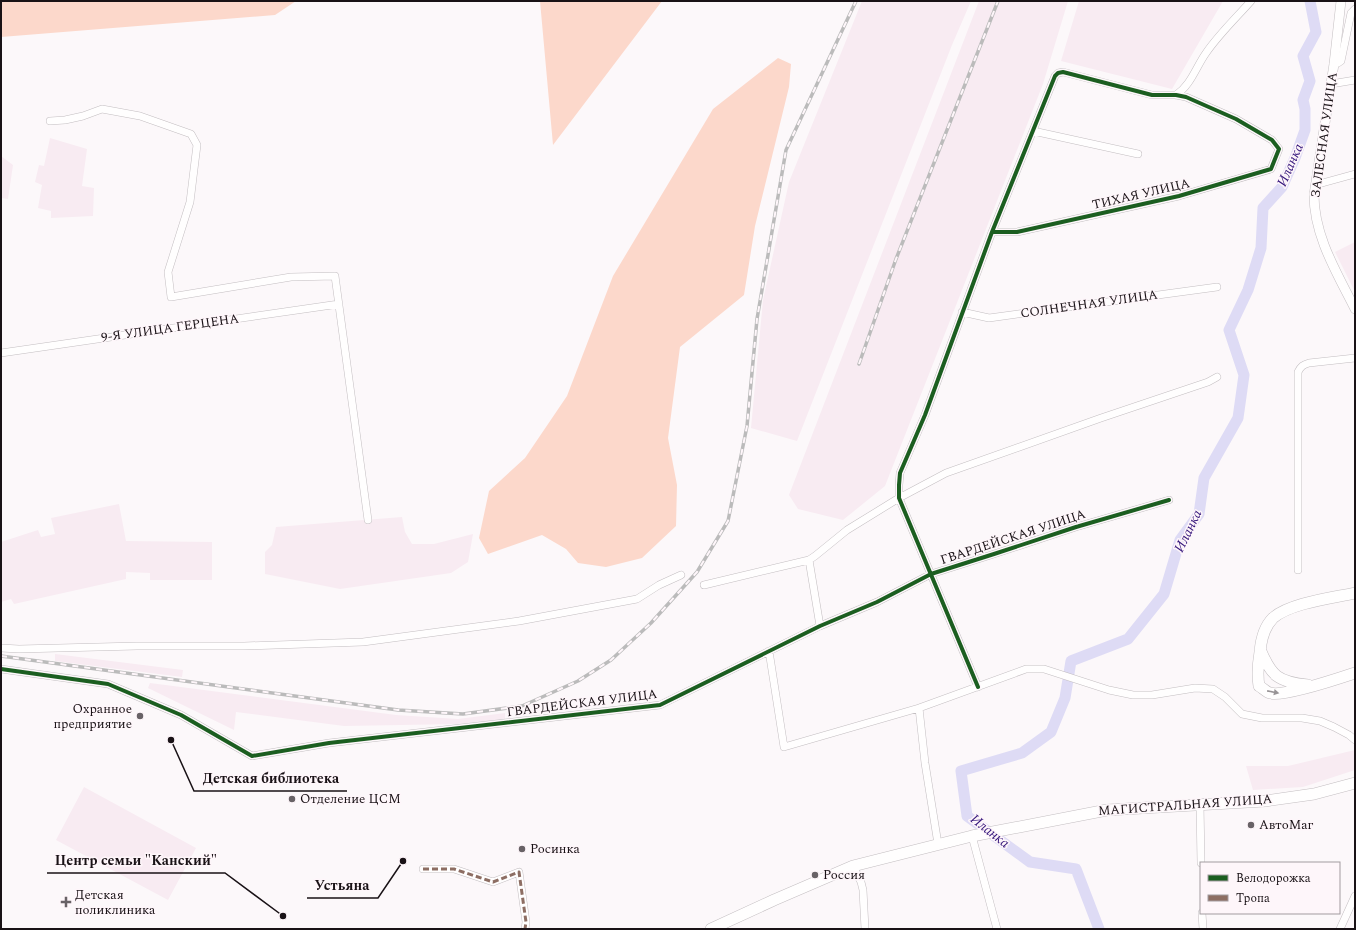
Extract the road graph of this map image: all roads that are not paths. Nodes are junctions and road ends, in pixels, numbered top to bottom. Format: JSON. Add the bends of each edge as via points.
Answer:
{"nodes":[{"id":1,"x":1251,"y":1,"type":"edge"},
{"id":2,"x":1341,"y":1,"type":"edge"},
{"id":3,"x":1355,"y":9,"type":"edge"},
{"id":4,"x":1334,"y":64,"type":"junction"},
{"id":5,"x":1355,"y":80,"type":"edge"},
{"id":6,"x":1331,"y":84,"type":"junction"},
{"id":7,"x":1176,"y":95,"type":"junction"},
{"id":8,"x":50,"y":121,"type":"dead end"},
{"id":9,"x":1033,"y":131,"type":"junction"},
{"id":10,"x":1138,"y":154,"type":"dead end"},
{"id":11,"x":1355,"y":174,"type":"edge"},
{"id":12,"x":1315,"y":185,"type":"junction"},
{"id":13,"x":992,"y":232,"type":"junction"},
{"id":14,"x":1217,"y":287,"type":"dead end"},
{"id":15,"x":339,"y":304,"type":"junction"},
{"id":16,"x":1355,"y":309,"type":"edge"},
{"id":17,"x":962,"y":312,"type":"junction"},
{"id":18,"x":1,"y":352,"type":"edge"},
{"id":19,"x":1355,"y":358,"type":"edge"},
{"id":20,"x":1217,"y":378,"type":"dead end"},
{"id":21,"x":899,"y":498,"type":"junction"},
{"id":22,"x":1168,"y":500,"type":"dead end"},
{"id":23,"x":368,"y":520,"type":"dead end"},
{"id":24,"x":809,"y":560,"type":"junction"},
{"id":25,"x":1298,"y":570,"type":"dead end"},
{"id":26,"x":931,"y":574,"type":"junction"},
{"id":27,"x":681,"y":575,"type":"dead end"},
{"id":28,"x":704,"y":585,"type":"dead end"},
{"id":29,"x":1355,"y":593,"type":"edge"},
{"id":30,"x":820,"y":626,"type":"junction"},
{"id":31,"x":1,"y":648,"type":"edge"},
{"id":32,"x":1260,"y":648,"type":"junction"},
{"id":33,"x":769,"y":651,"type":"junction"},
{"id":34,"x":1,"y":669,"type":"edge"},
{"id":35,"x":1355,"y":673,"type":"edge"},
{"id":36,"x":1314,"y":685,"type":"junction"},
{"id":37,"x":978,"y":687,"type":"junction"},
{"id":38,"x":919,"y":708,"type":"junction"},
{"id":39,"x":1355,"y":740,"type":"edge"},
{"id":40,"x":1355,"y":783,"type":"edge"},
{"id":41,"x":1200,"y":804,"type":"junction"},
{"id":42,"x":974,"y":835,"type":"junction"},
{"id":43,"x":938,"y":844,"type":"junction"},
{"id":44,"x":1201,"y":862,"type":"edge"},
{"id":45,"x":853,"y":866,"type":"junction"},
{"id":46,"x":423,"y":869,"type":"dead end"},
{"id":47,"x":1355,"y":896,"type":"edge"},
{"id":48,"x":1202,"y":914,"type":"edge"},
{"id":49,"x":525,"y":929,"type":"edge"},
{"id":50,"x":711,"y":929,"type":"edge"},
{"id":51,"x":865,"y":929,"type":"edge"},
{"id":52,"x":997,"y":929,"type":"edge"},
{"id":53,"x":1202,"y":929,"type":"edge"},
{"id":54,"x":1340,"y":929,"type":"edge"}],
"edges":[{"from":1,"to":7,"type":"street","via":[[1206,53],[1188,84]]},
{"from":2,"to":4,"type":"street","name":"ЗАЛЕСНАЯ УЛИЦА"},
{"from":3,"to":4,"type":"street","via":[[1351,13],[1341,61]]},
{"from":4,"to":6,"type":"street","name":"ЗАЛЕСНАЯ УЛИЦА"},
{"from":5,"to":6,"type":"street"},
{"from":6,"to":12,"type":"street","name":"ЗАЛЕСНАЯ УЛИЦА"},
{"from":7,"to":9,"type":"street","via":[[1152,94],[1063,72],[1058,73]]},
{"from":7,"to":13,"type":"street","name":"ТИХАЯ УЛИЦА","via":[[1236,119],[1272,140],[1279,149],[1271,169],[1179,196],[1017,232]]},
{"from":8,"to":15,"type":"street","via":[[83,116],[102,109],[140,116],[191,134],[197,144],[195,167],[190,202],[168,272],[171,297],[291,277],[335,276]]},
{"from":9,"to":10,"type":"street"},
{"from":9,"to":13,"type":"street"},
{"from":11,"to":12,"type":"street"},
{"from":12,"to":16,"type":"street","name":"ЗАЛЕСНАЯ УЛИЦА","via":[[1314,207],[1318,228]]},
{"from":13,"to":17,"type":"street"},
{"from":14,"to":17,"type":"street","name":"СОЛНЕЧНАЯ УЛИЦА","via":[[989,318]]},
{"from":15,"to":18,"type":"street","name":"9-Я УЛИЦА ГЕРЦЕНА"},
{"from":15,"to":23,"type":"street"},
{"from":17,"to":21,"type":"street","via":[[925,415],[900,473]]},
{"from":19,"to":25,"type":"street","via":[[1308,363],[1298,372]]},
{"from":20,"to":21,"type":"street","via":[[946,473]]},
{"from":21,"to":24,"type":"street","via":[[847,530]]},
{"from":21,"to":26,"type":"street"},
{"from":22,"to":26,"type":"street","name":"ГВАРДЕЙСКАЯ УЛИЦА"},
{"from":24,"to":28,"type":"street"},
{"from":24,"to":30,"type":"street"},
{"from":26,"to":30,"type":"street","name":"ГВАРДЕЙСКАЯ УЛИЦА","via":[[877,602]]},
{"from":26,"to":37,"type":"street"},
{"from":27,"to":31,"type":"street","via":[[637,599],[519,622],[363,642],[19,650]]},
{"from":29,"to":32,"type":"main road","via":[[1288,609],[1273,619],[1262,638]]},
{"from":30,"to":33,"type":"street","name":"ГВАРДЕЙСКАЯ УЛИЦА"},
{"from":32,"to":36,"type":"main road","via":[[1265,662],[1281,679],[1290,683]]},
{"from":32,"to":36,"type":"main road","one_way":true,"via":[[1257,676],[1260,686],[1270,693]]},
{"from":33,"to":34,"type":"street","name":"ГВАРДЕЙСКАЯ УЛИЦА","via":[[660,705],[329,743],[252,756],[181,715],[108,684]]},
{"from":33,"to":38,"type":"street","via":[[784,747]]},
{"from":35,"to":36,"type":"main road"},
{"from":37,"to":38,"type":"street"},
{"from":37,"to":39,"type":"street","via":[[1026,669],[1044,669],[1133,695],[1152,695],[1195,688],[1213,689],[1242,714],[1262,718],[1302,718],[1320,721]]},
{"from":38,"to":43,"type":"street"},
{"from":40,"to":41,"type":"main road","name":"МАГИСТРАЛЬНАЯ УЛИЦА","via":[[1307,795],[1265,801]]},
{"from":41,"to":42,"type":"main road","name":"МАГИСТРАЛЬНАЯ УЛИЦА","via":[[1107,810]]},
{"from":41,"to":44,"type":"street"},
{"from":42,"to":43,"type":"main road"},
{"from":42,"to":52,"type":"street"},
{"from":43,"to":45,"type":"main road"},
{"from":45,"to":50,"type":"main road"},
{"from":45,"to":51,"type":"street","via":[[863,890]]},
{"from":46,"to":49,"type":"street","via":[[454,869],[493,882],[519,872]]},
{"from":47,"to":54,"type":"street"},
{"from":48,"to":53,"type":"street"}]}
